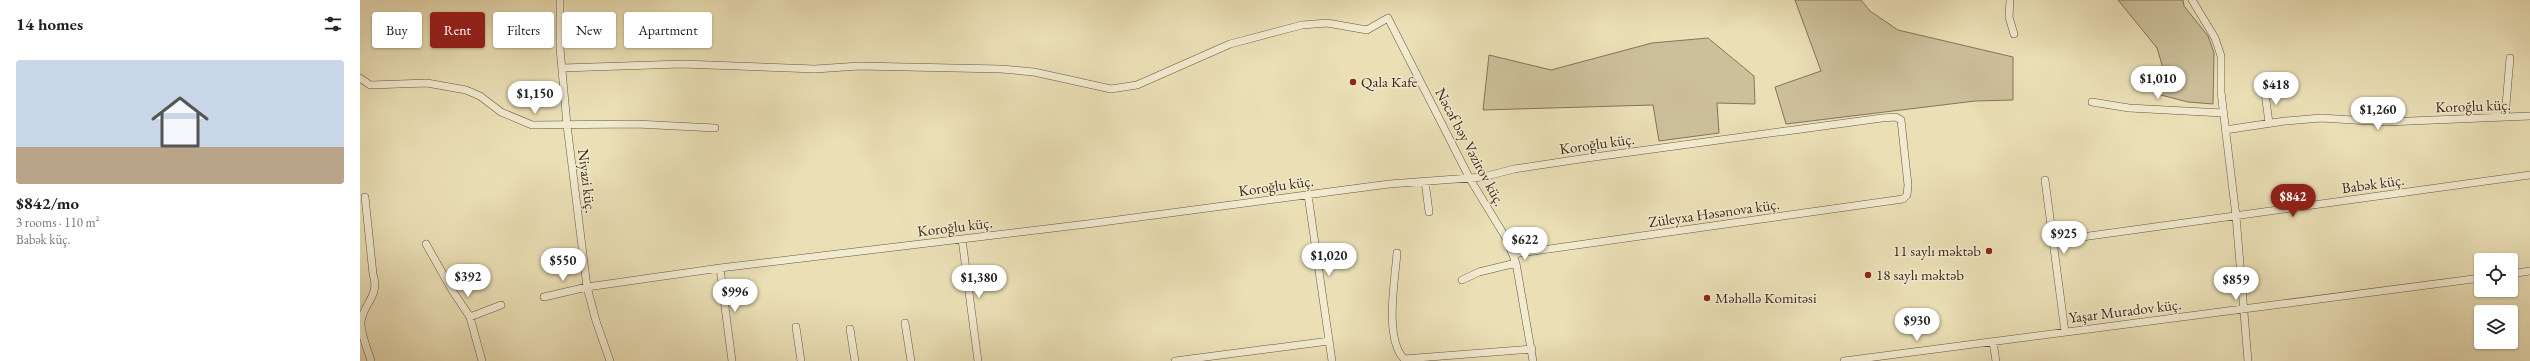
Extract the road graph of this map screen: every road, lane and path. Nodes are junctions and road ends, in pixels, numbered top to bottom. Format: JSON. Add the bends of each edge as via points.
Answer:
{"nodes":[{"id":1,"x":560,"y":0,"type":"edge"},
{"id":2,"x":2010,"y":0,"type":"edge"},
{"id":3,"x":2192,"y":0,"type":"edge"},
{"id":4,"x":2014,"y":34,"type":"dead end"},
{"id":5,"x":2510,"y":58,"type":"dead end"},
{"id":6,"x":562,"y":68,"type":"junction"},
{"id":7,"x":360,"y":78,"type":"edge"},
{"id":8,"x":2264,"y":93,"type":"dead end"},
{"id":9,"x":2092,"y":102,"type":"dead end"},
{"id":10,"x":2223,"y":113,"type":"junction"},
{"id":11,"x":2530,"y":116,"type":"edge"},
{"id":12,"x":2505,"y":117,"type":"junction"},
{"id":13,"x":2269,"y":123,"type":"junction"},
{"id":14,"x":567,"y":126,"type":"junction"},
{"id":15,"x":715,"y":128,"type":"dead end"},
{"id":16,"x":2226,"y":130,"type":"junction"},
{"id":17,"x":2530,"y":175,"type":"edge"},
{"id":18,"x":1470,"y":178,"type":"junction"},
{"id":19,"x":2045,"y":180,"type":"dead end"},
{"id":20,"x":1425,"y":181,"type":"junction"},
{"id":21,"x":1908,"y":185,"type":"joint"},
{"id":22,"x":1308,"y":195,"type":"junction"},
{"id":23,"x":365,"y":197,"type":"dead end"},
{"id":24,"x":1429,"y":212,"type":"dead end"},
{"id":25,"x":2236,"y":216,"type":"junction"},
{"id":26,"x":962,"y":239,"type":"junction"},
{"id":27,"x":2053,"y":241,"type":"junction"},
{"id":28,"x":426,"y":244,"type":"dead end"},
{"id":29,"x":1397,"y":254,"type":"dead end"},
{"id":30,"x":1513,"y":254,"type":"junction"},
{"id":31,"x":1516,"y":263,"type":"junction"},
{"id":32,"x":720,"y":268,"type":"junction"},
{"id":33,"x":2530,"y":271,"type":"edge"},
{"id":34,"x":2518,"y":273,"type":"edge"},
{"id":35,"x":2474,"y":279,"type":"edge"},
{"id":36,"x":1462,"y":280,"type":"dead end"},
{"id":37,"x":587,"y":287,"type":"junction"},
{"id":38,"x":544,"y":296,"type":"dead end"},
{"id":39,"x":502,"y":305,"type":"dead end"},
{"id":40,"x":2244,"y":309,"type":"junction"},
{"id":41,"x":470,"y":317,"type":"junction"},
{"id":42,"x":905,"y":323,"type":"dead end"},
{"id":43,"x":796,"y":327,"type":"dead end"},
{"id":44,"x":850,"y":329,"type":"dead end"},
{"id":45,"x":2065,"y":332,"type":"junction"},
{"id":46,"x":1329,"y":341,"type":"junction"},
{"id":47,"x":1993,"y":342,"type":"junction"},
{"id":48,"x":1532,"y":349,"type":"junction"},
{"id":49,"x":371,"y":361,"type":"edge"},
{"id":50,"x":482,"y":361,"type":"edge"},
{"id":51,"x":610,"y":361,"type":"edge"},
{"id":52,"x":732,"y":361,"type":"edge"},
{"id":53,"x":801,"y":361,"type":"edge"},
{"id":54,"x":855,"y":361,"type":"edge"},
{"id":55,"x":911,"y":361,"type":"edge"},
{"id":56,"x":978,"y":361,"type":"edge"},
{"id":57,"x":1175,"y":361,"type":"edge"},
{"id":58,"x":1332,"y":361,"type":"edge"},
{"id":59,"x":1533,"y":361,"type":"edge"},
{"id":60,"x":1844,"y":361,"type":"edge"},
{"id":61,"x":1996,"y":361,"type":"edge"},
{"id":62,"x":2248,"y":361,"type":"edge"}],
"edges":[{"from":1,"to":6,"type":"street","name":"Niyazi küç."},
{"from":2,"to":4,"type":"street","via":[[2009,17]]},
{"from":3,"to":10,"type":"street","via":[[2219,47]]},
{"from":5,"to":12,"type":"street"},
{"from":6,"to":14,"type":"street","name":"Niyazi küç."},
{"from":6,"to":18,"type":"street","name":"Nəcəf bəy Vəzirov küç.","via":[[682,64],[815,69],[859,66],[1001,69],[1034,72],[1095,87],[1123,89],[1230,44],[1302,25],[1327,23],[1368,30],[1388,18]]},
{"from":7,"to":14,"type":"street","via":[[370,84],[427,83],[466,90],[517,120],[532,125]]},
{"from":8,"to":13,"type":"street"},
{"from":9,"to":10,"type":"street","via":[[2129,108]]},
{"from":10,"to":16,"type":"street"},
{"from":11,"to":12,"type":"street","name":"Koroğlu küç."},
{"from":12,"to":13,"type":"street","name":"Koroğlu küç.","via":[[2386,122],[2321,118]]},
{"from":13,"to":16,"type":"street","name":"Koroğlu küç."},
{"from":14,"to":15,"type":"street","via":[[636,124]]},
{"from":14,"to":37,"type":"street","name":"Niyazi küç."},
{"from":16,"to":25,"type":"street"},
{"from":17,"to":25,"type":"street","name":"Babək küç."},
{"from":18,"to":20,"type":"street","name":"Koroğlu küç."},
{"from":18,"to":21,"type":"street","name":"Koroğlu küç.","via":[[1587,158],[1896,117],[1901,120]]},
{"from":18,"to":30,"type":"street","name":"Nəcəf bəy Vəzirov küç."},
{"from":19,"to":27,"type":"street"},
{"from":20,"to":22,"type":"street","name":"Koroğlu küç."},
{"from":20,"to":24,"type":"street"},
{"from":21,"to":30,"type":"street","name":"Züleyxa Həsənova küç.","via":[[1907,195],[1903,199]]},
{"from":22,"to":26,"type":"street","name":"Koroğlu küç."},
{"from":22,"to":46,"type":"street"},
{"from":23,"to":49,"type":"street","via":[[376,283],[374,294],[361,321]]},
{"from":25,"to":27,"type":"street","name":"Babək küç."},
{"from":25,"to":40,"type":"street"},
{"from":26,"to":32,"type":"street","name":"Koroğlu küç."},
{"from":26,"to":56,"type":"street"},
{"from":27,"to":45,"type":"street"},
{"from":28,"to":41,"type":"street"},
{"from":29,"to":48,"type":"street","via":[[1393,323],[1396,344],[1404,359]]},
{"from":30,"to":31,"type":"street","name":"Nəcəf bəy Vəzirov küç."},
{"from":31,"to":36,"type":"street","via":[[1478,272]]},
{"from":31,"to":48,"type":"street","name":"Nəcəf bəy Vəzirov küç."},
{"from":32,"to":37,"type":"street","name":"Koroğlu küç."},
{"from":32,"to":52,"type":"street"},
{"from":33,"to":34,"type":"street"},
{"from":35,"to":40,"type":"street","name":"Yaşar Muradov küç."},
{"from":37,"to":38,"type":"street","name":"Koroğlu küç."},
{"from":37,"to":51,"type":"street","name":"Niyazi küç."},
{"from":39,"to":41,"type":"street"},
{"from":40,"to":45,"type":"street","name":"Yaşar Muradov küç."},
{"from":40,"to":62,"type":"street"},
{"from":41,"to":50,"type":"street"},
{"from":42,"to":55,"type":"street"},
{"from":43,"to":53,"type":"street"},
{"from":44,"to":54,"type":"street"},
{"from":45,"to":47,"type":"street","name":"Yaşar Muradov küç."},
{"from":46,"to":57,"type":"street"},
{"from":46,"to":58,"type":"street"},
{"from":47,"to":60,"type":"street","name":"Yaşar Muradov küç."},
{"from":47,"to":61,"type":"street"},
{"from":48,"to":59,"type":"street","name":"Nəcəf bəy Vəzirov küç."}]}
